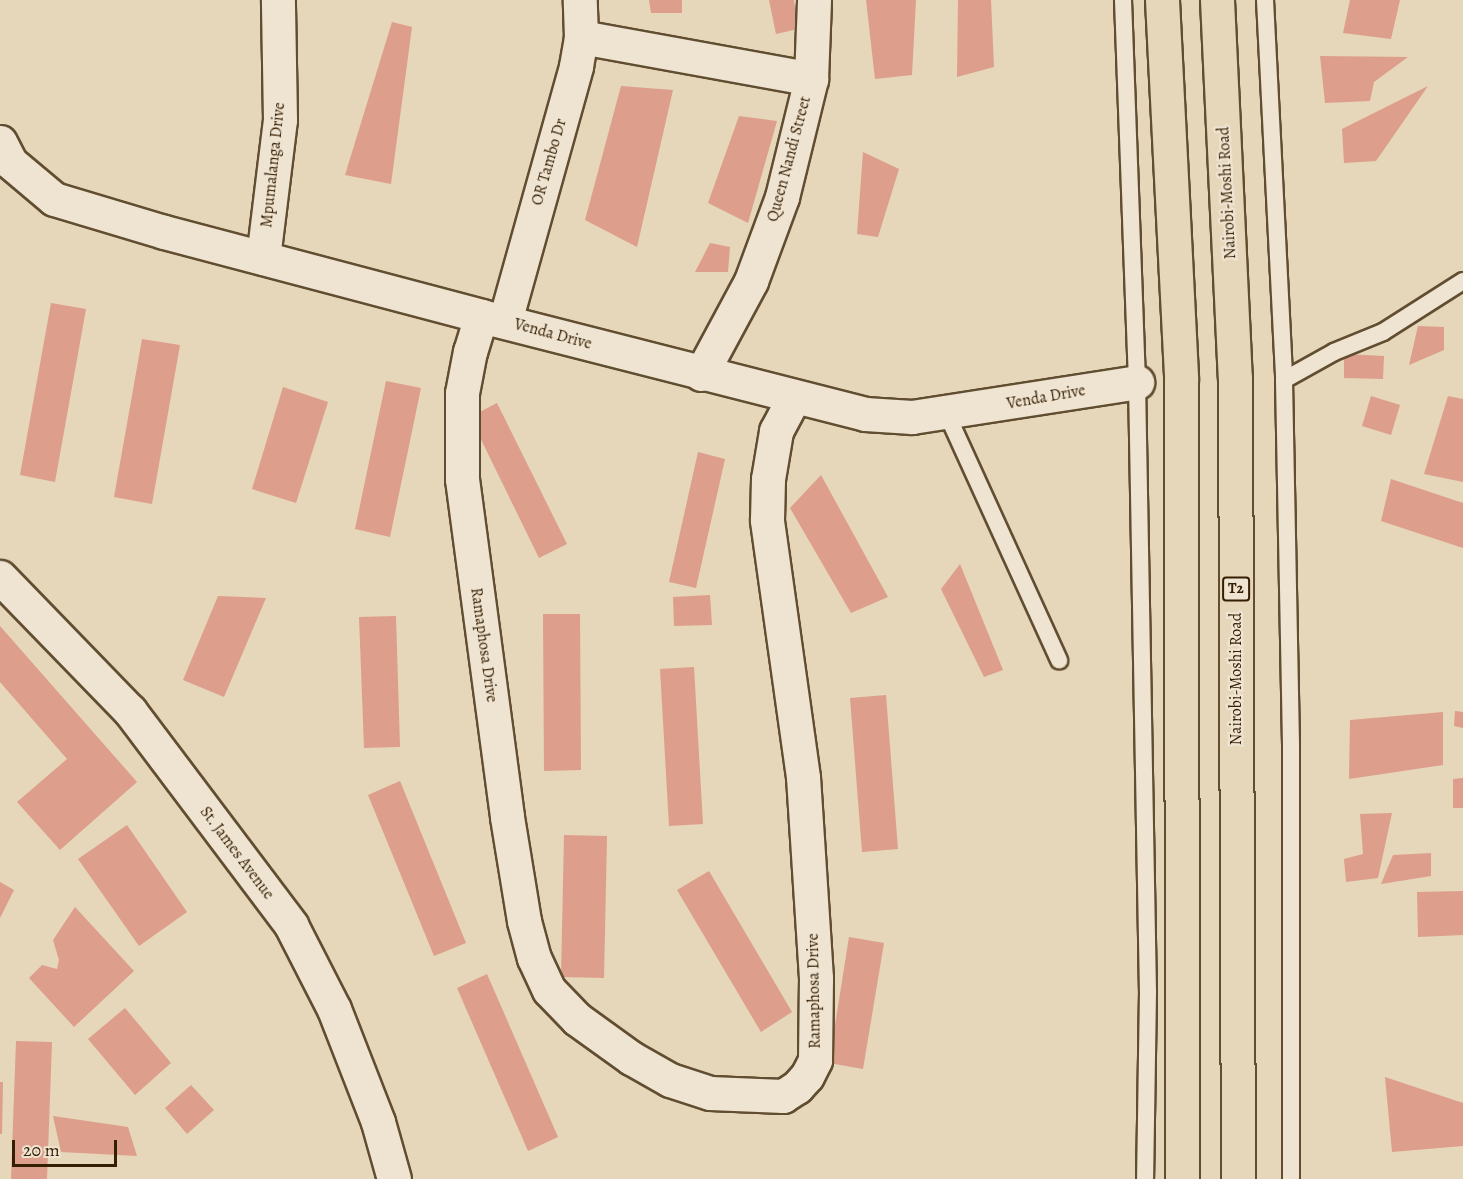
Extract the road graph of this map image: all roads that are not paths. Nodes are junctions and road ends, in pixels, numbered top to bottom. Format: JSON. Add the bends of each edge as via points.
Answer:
{"nodes":[{"id":1,"x":278,"y":0,"type":"edge"},
{"id":2,"x":580,"y":0,"type":"edge"},
{"id":3,"x":814,"y":0,"type":"edge"},
{"id":4,"x":1123,"y":0,"type":"edge"},
{"id":5,"x":1162,"y":0,"type":"edge"},
{"id":6,"x":1217,"y":0,"type":"edge"},
{"id":7,"x":1265,"y":0,"type":"edge"},
{"id":8,"x":581,"y":37,"type":"junction"},
{"id":9,"x":811,"y":79,"type":"junction"},
{"id":10,"x":0,"y":142,"type":"edge"},
{"id":11,"x":263,"y":258,"type":"junction"},
{"id":12,"x":1463,"y":281,"type":"edge"},
{"id":13,"x":493,"y":319,"type":"junction"},
{"id":14,"x":701,"y":374,"type":"junction"},
{"id":15,"x":1284,"y":381,"type":"junction"},
{"id":16,"x":1137,"y":382,"type":"junction"},
{"id":17,"x":794,"y":397,"type":"junction"},
{"id":18,"x":946,"y":412,"type":"junction"},
{"id":19,"x":0,"y":577,"type":"edge"},
{"id":20,"x":1059,"y":660,"type":"dead end"},
{"id":21,"x":394,"y":1179,"type":"edge"},
{"id":22,"x":1145,"y":1179,"type":"edge"},
{"id":23,"x":1182,"y":1179,"type":"edge"},
{"id":24,"x":1238,"y":1179,"type":"edge"},
{"id":25,"x":1291,"y":1179,"type":"edge"}],
"edges":[{"from":1,"to":11,"type":"street","name":"Mpumalanga Drive","via":[[280,120]]},
{"from":2,"to":8,"type":"street","name":"OR Tambo Dr"},
{"from":3,"to":9,"type":"street","name":"Queen Nandi Street"},
{"from":4,"to":16,"type":"lane"},
{"from":5,"to":23,"type":"highway","via":[[1180,380]]},
{"from":6,"to":24,"type":"highway","name":"Nairobi-Moshi Road","number":"T2","via":[[1236,378]]},
{"from":7,"to":15,"type":"lane"},
{"from":8,"to":9,"type":"street"},
{"from":8,"to":13,"type":"street","name":"OR Tambo Dr","via":[[564,111]]},
{"from":9,"to":14,"type":"street","name":"Queen Nandi Street","via":[[782,197],[755,270]]},
{"from":10,"to":11,"type":"street","name":"Venda Drive","via":[[10,162],[54,199]]},
{"from":11,"to":13,"type":"street","name":"Venda Drive"},
{"from":12,"to":15,"type":"lane","via":[[1383,332],[1334,352]]},
{"from":13,"to":14,"type":"street","name":"Venda Drive"},
{"from":13,"to":17,"type":"street","name":"Ramaphosa Drive","via":[[470,351],[462,393],[462,479],[507,817],[534,958],[549,990],[577,1019],[670,1080],[710,1093],[783,1096],[807,1076],[815,1060],[816,978],[803,777],[767,520],[768,479],[776,431]]},
{"from":14,"to":17,"type":"street","name":"Venda Drive"},
{"from":15,"to":25,"type":"lane","via":[[1291,747]]},
{"from":16,"to":18,"type":"street","name":"Venda Drive"},
{"from":16,"to":22,"type":"lane","via":[[1148,992]]},
{"from":17,"to":18,"type":"street","name":"Venda Drive","via":[[865,414],[912,417]]},
{"from":18,"to":20,"type":"lane"},
{"from":19,"to":21,"type":"street","name":"St. James Avenue","via":[[130,711],[291,925],[334,1009],[378,1122]]}]}
